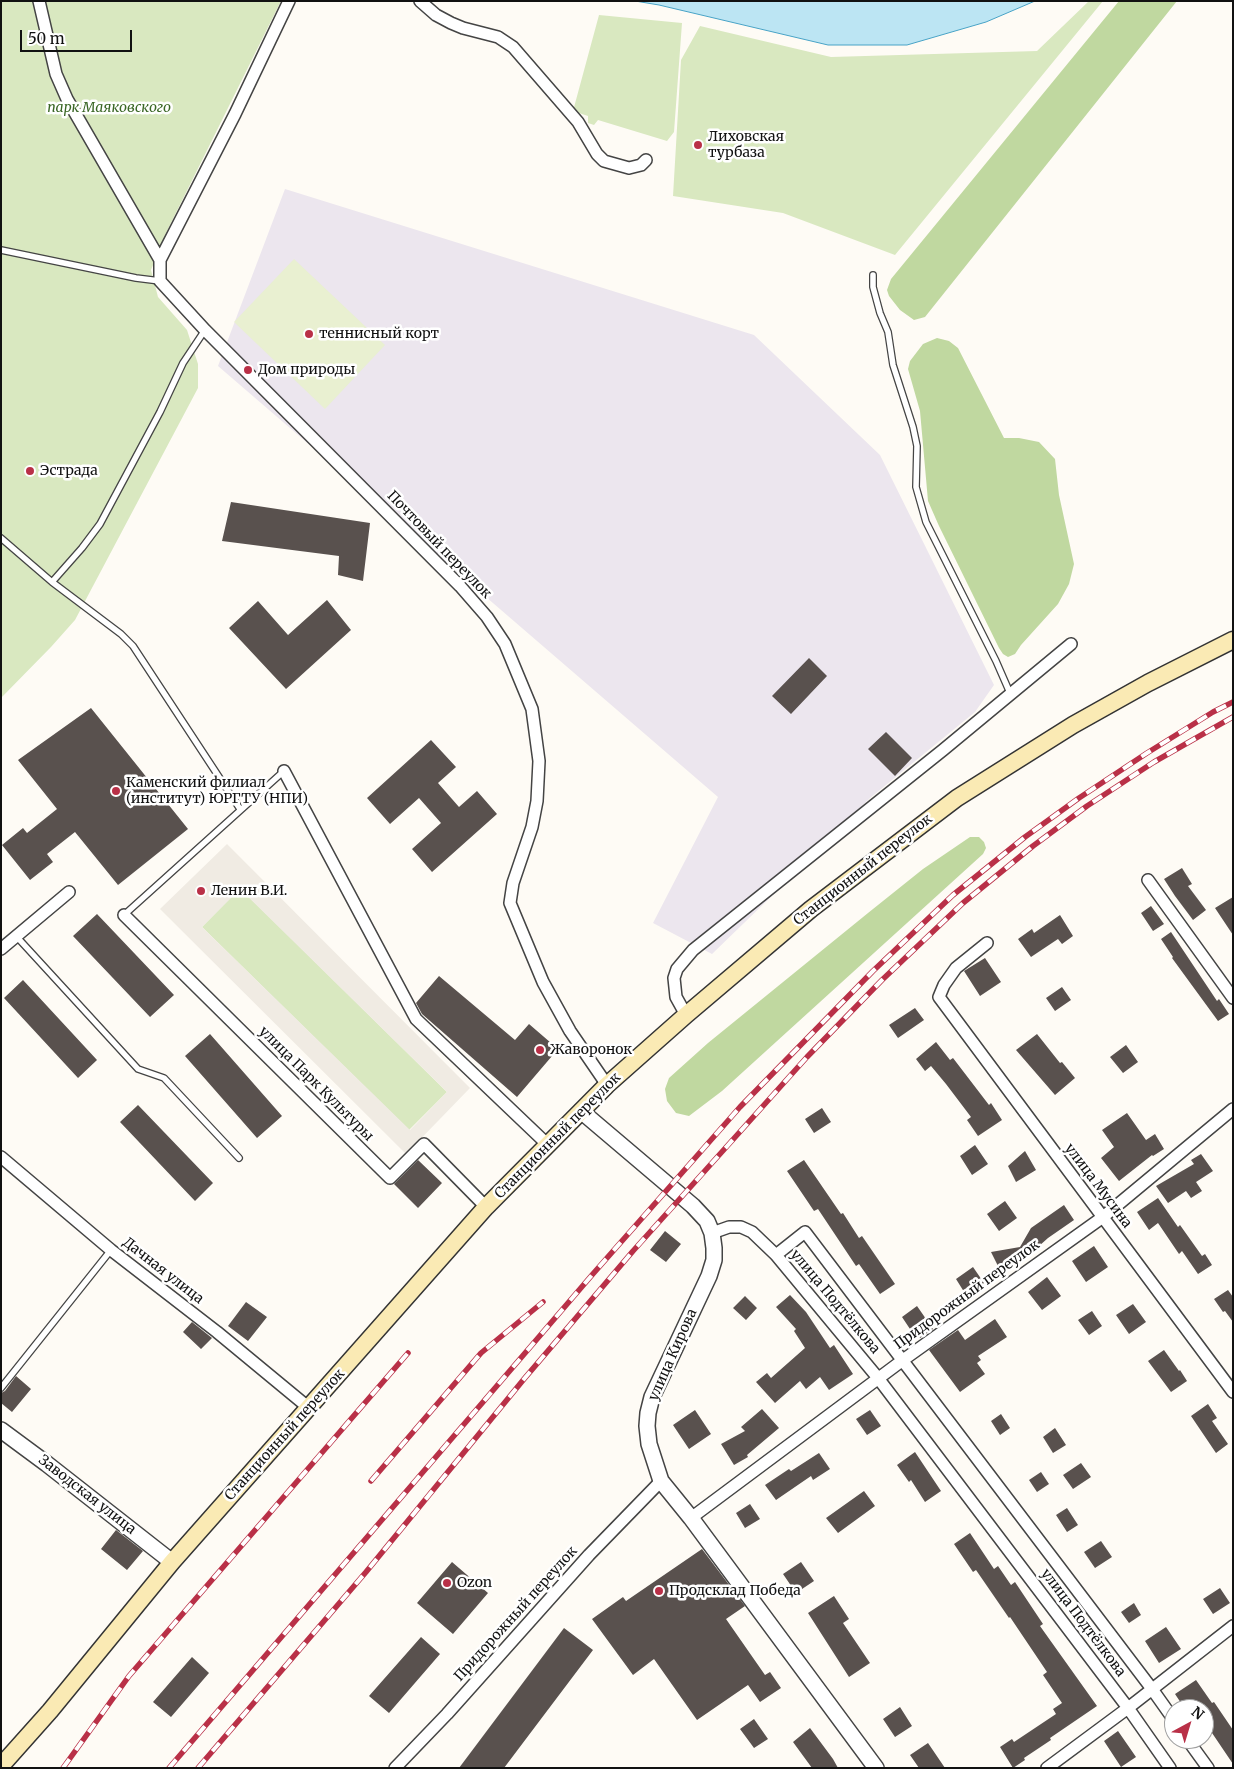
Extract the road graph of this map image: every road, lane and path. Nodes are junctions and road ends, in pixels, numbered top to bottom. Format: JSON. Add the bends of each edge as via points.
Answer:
{"nodes":[{"id":1,"x":39,"y":1,"type":"edge"},
{"id":2,"x":289,"y":1,"type":"edge"},
{"id":3,"x":420,"y":1,"type":"edge"},
{"id":4,"x":646,"y":160,"type":"dead end"},
{"id":5,"x":1,"y":250,"type":"edge"},
{"id":6,"x":160,"y":260,"type":"junction"},
{"id":7,"x":873,"y":275,"type":"dead end"},
{"id":8,"x":160,"y":281,"type":"junction"},
{"id":9,"x":204,"y":330,"type":"junction"},
{"id":10,"x":1,"y":538,"type":"edge"},
{"id":11,"x":52,"y":582,"type":"junction"},
{"id":12,"x":1233,"y":640,"type":"edge"},
{"id":13,"x":1071,"y":644,"type":"dead end"},
{"id":14,"x":1010,"y":693,"type":"junction"},
{"id":15,"x":284,"y":771,"type":"joint"},
{"id":16,"x":240,"y":810,"type":"junction"},
{"id":17,"x":1148,"y":880,"type":"dead end"},
{"id":18,"x":68,"y":892,"type":"dead end"},
{"id":19,"x":124,"y":915,"type":"joint"},
{"id":20,"x":16,"y":936,"type":"junction"},
{"id":21,"x":987,"y":943,"type":"dead end"},
{"id":22,"x":1,"y":949,"type":"edge"},
{"id":23,"x":1233,"y":998,"type":"edge"},
{"id":24,"x":686,"y":1015,"type":"junction"},
{"id":25,"x":607,"y":1085,"type":"junction"},
{"id":26,"x":1233,"y":1109,"type":"edge"},
{"id":27,"x":581,"y":1111,"type":"junction"},
{"id":28,"x":547,"y":1144,"type":"junction"},
{"id":29,"x":1,"y":1157,"type":"edge"},
{"id":30,"x":239,"y":1158,"type":"dead end"},
{"id":31,"x":486,"y":1207,"type":"junction"},
{"id":32,"x":1103,"y":1217,"type":"junction"},
{"id":33,"x":712,"y":1233,"type":"junction"},
{"id":34,"x":111,"y":1250,"type":"junction"},
{"id":35,"x":776,"y":1255,"type":"junction"},
{"id":36,"x":903,"y":1360,"type":"junction"},
{"id":37,"x":878,"y":1378,"type":"junction"},
{"id":38,"x":1,"y":1388,"type":"edge"},
{"id":39,"x":1233,"y":1392,"type":"edge"},
{"id":40,"x":309,"y":1408,"type":"junction"},
{"id":41,"x":1,"y":1430,"type":"edge"},
{"id":42,"x":661,"y":1481,"type":"junction"},
{"id":43,"x":691,"y":1518,"type":"junction"},
{"id":44,"x":172,"y":1562,"type":"junction"},
{"id":45,"x":1233,"y":1626,"type":"edge"},
{"id":46,"x":1152,"y":1689,"type":"junction"},
{"id":47,"x":1164,"y":1706,"type":"edge"},
{"id":48,"x":1128,"y":1708,"type":"junction"},
{"id":49,"x":1194,"y":1749,"type":"edge"},
{"id":50,"x":1,"y":1766,"type":"edge"},
{"id":51,"x":395,"y":1768,"type":"edge"},
{"id":52,"x":876,"y":1768,"type":"edge"},
{"id":53,"x":1047,"y":1768,"type":"edge"},
{"id":54,"x":1170,"y":1768,"type":"edge"},
{"id":55,"x":1208,"y":1768,"type":"edge"}],
"edges":[{"from":1,"to":6,"type":"street","via":[[56,74],[67,99]]},
{"from":2,"to":6,"type":"street"},
{"from":3,"to":4,"type":"street","via":[[451,23],[498,37],[513,47],[578,122],[604,161],[629,168]]},
{"from":5,"to":8,"type":"lane"},
{"from":6,"to":8,"type":"street"},
{"from":7,"to":14,"type":"lane","via":[[873,288],[888,332],[893,366],[914,427],[916,487],[926,522]]},
{"from":8,"to":9,"type":"street","name":"Почтовый переулок"},
{"from":9,"to":11,"type":"lane","via":[[183,363],[100,524]]},
{"from":9,"to":25,"type":"street","name":"Почтовый переулок","via":[[460,586],[505,644],[532,710],[539,761],[532,827],[513,883],[510,903],[543,982],[570,1031]]},
{"from":10,"to":11,"type":"lane"},
{"from":11,"to":16,"type":"lane","via":[[133,646]]},
{"from":12,"to":24,"type":"main road","name":"Станционный переулок","via":[[1148,682],[1073,725],[958,798],[811,909]]},
{"from":13,"to":14,"type":"street"},
{"from":14,"to":24,"type":"street","via":[[693,950],[677,969],[674,978],[676,997]]},
{"from":15,"to":16,"type":"lane"},
{"from":15,"to":28,"type":"street","via":[[416,1018]]},
{"from":16,"to":19,"type":"lane"},
{"from":17,"to":23,"type":"street"},
{"from":18,"to":20,"type":"street"},
{"from":19,"to":31,"type":"street","name":"улица Парк Культуры","via":[[390,1178],[424,1144]]},
{"from":20,"to":22,"type":"street"},
{"from":20,"to":30,"type":"lane","via":[[138,1069],[164,1078]]},
{"from":21,"to":32,"type":"street","name":"улица Мусина","via":[[956,968],[939,997]]},
{"from":24,"to":25,"type":"main road","name":"Станционный переулок"},
{"from":25,"to":27,"type":"main road","name":"Станционный переулок"},
{"from":26,"to":32,"type":"street","name":"Придорожный переулок"},
{"from":27,"to":28,"type":"main road","name":"Станционный переулок"},
{"from":27,"to":33,"type":"street","name":"улица Кирова","via":[[693,1206]]},
{"from":28,"to":31,"type":"main road","name":"Станционный переулок"},
{"from":29,"to":34,"type":"street","name":"Дачная улица"},
{"from":31,"to":40,"type":"main road","name":"Станционный переулок"},
{"from":32,"to":36,"type":"street","name":"Придорожный переулок"},
{"from":32,"to":39,"type":"street","name":"улица Мусина"},
{"from":33,"to":35,"type":"street","via":[[741,1227],[752,1232]]},
{"from":33,"to":42,"type":"street","name":"улица Кирова","via":[[714,1260],[709,1276],[648,1413],[649,1444]]},
{"from":34,"to":38,"type":"lane"},
{"from":34,"to":40,"type":"street","name":"Дачная улица"},
{"from":35,"to":36,"type":"street","name":"улица Подтёлкова","via":[[805,1232]]},
{"from":35,"to":37,"type":"street","name":"улица Подтёлкова"},
{"from":36,"to":37,"type":"street","name":"Придорожный переулок"},
{"from":36,"to":46,"type":"street","name":"улица Подтёлкова"},
{"from":37,"to":43,"type":"street","name":"Придорожный переулок"},
{"from":37,"to":48,"type":"street","name":"улица Подтёлкова"},
{"from":40,"to":44,"type":"main road","name":"Станционный переулок"},
{"from":41,"to":44,"type":"street","name":"Заводская улица"},
{"from":42,"to":43,"type":"street","name":"улица Кирова"},
{"from":42,"to":51,"type":"street","name":"Придорожный переулок","via":[[589,1555]]},
{"from":43,"to":52,"type":"street","name":"улица Кирова"},
{"from":44,"to":50,"type":"main road","name":"Станционный переулок"},
{"from":45,"to":46,"type":"street"},
{"from":46,"to":47,"type":"street","name":"улица Подтёлкова"},
{"from":46,"to":48,"type":"street"},
{"from":48,"to":53,"type":"street"},
{"from":48,"to":54,"type":"street","name":"улица Подтёлкова"},
{"from":49,"to":55,"type":"street"}]}
